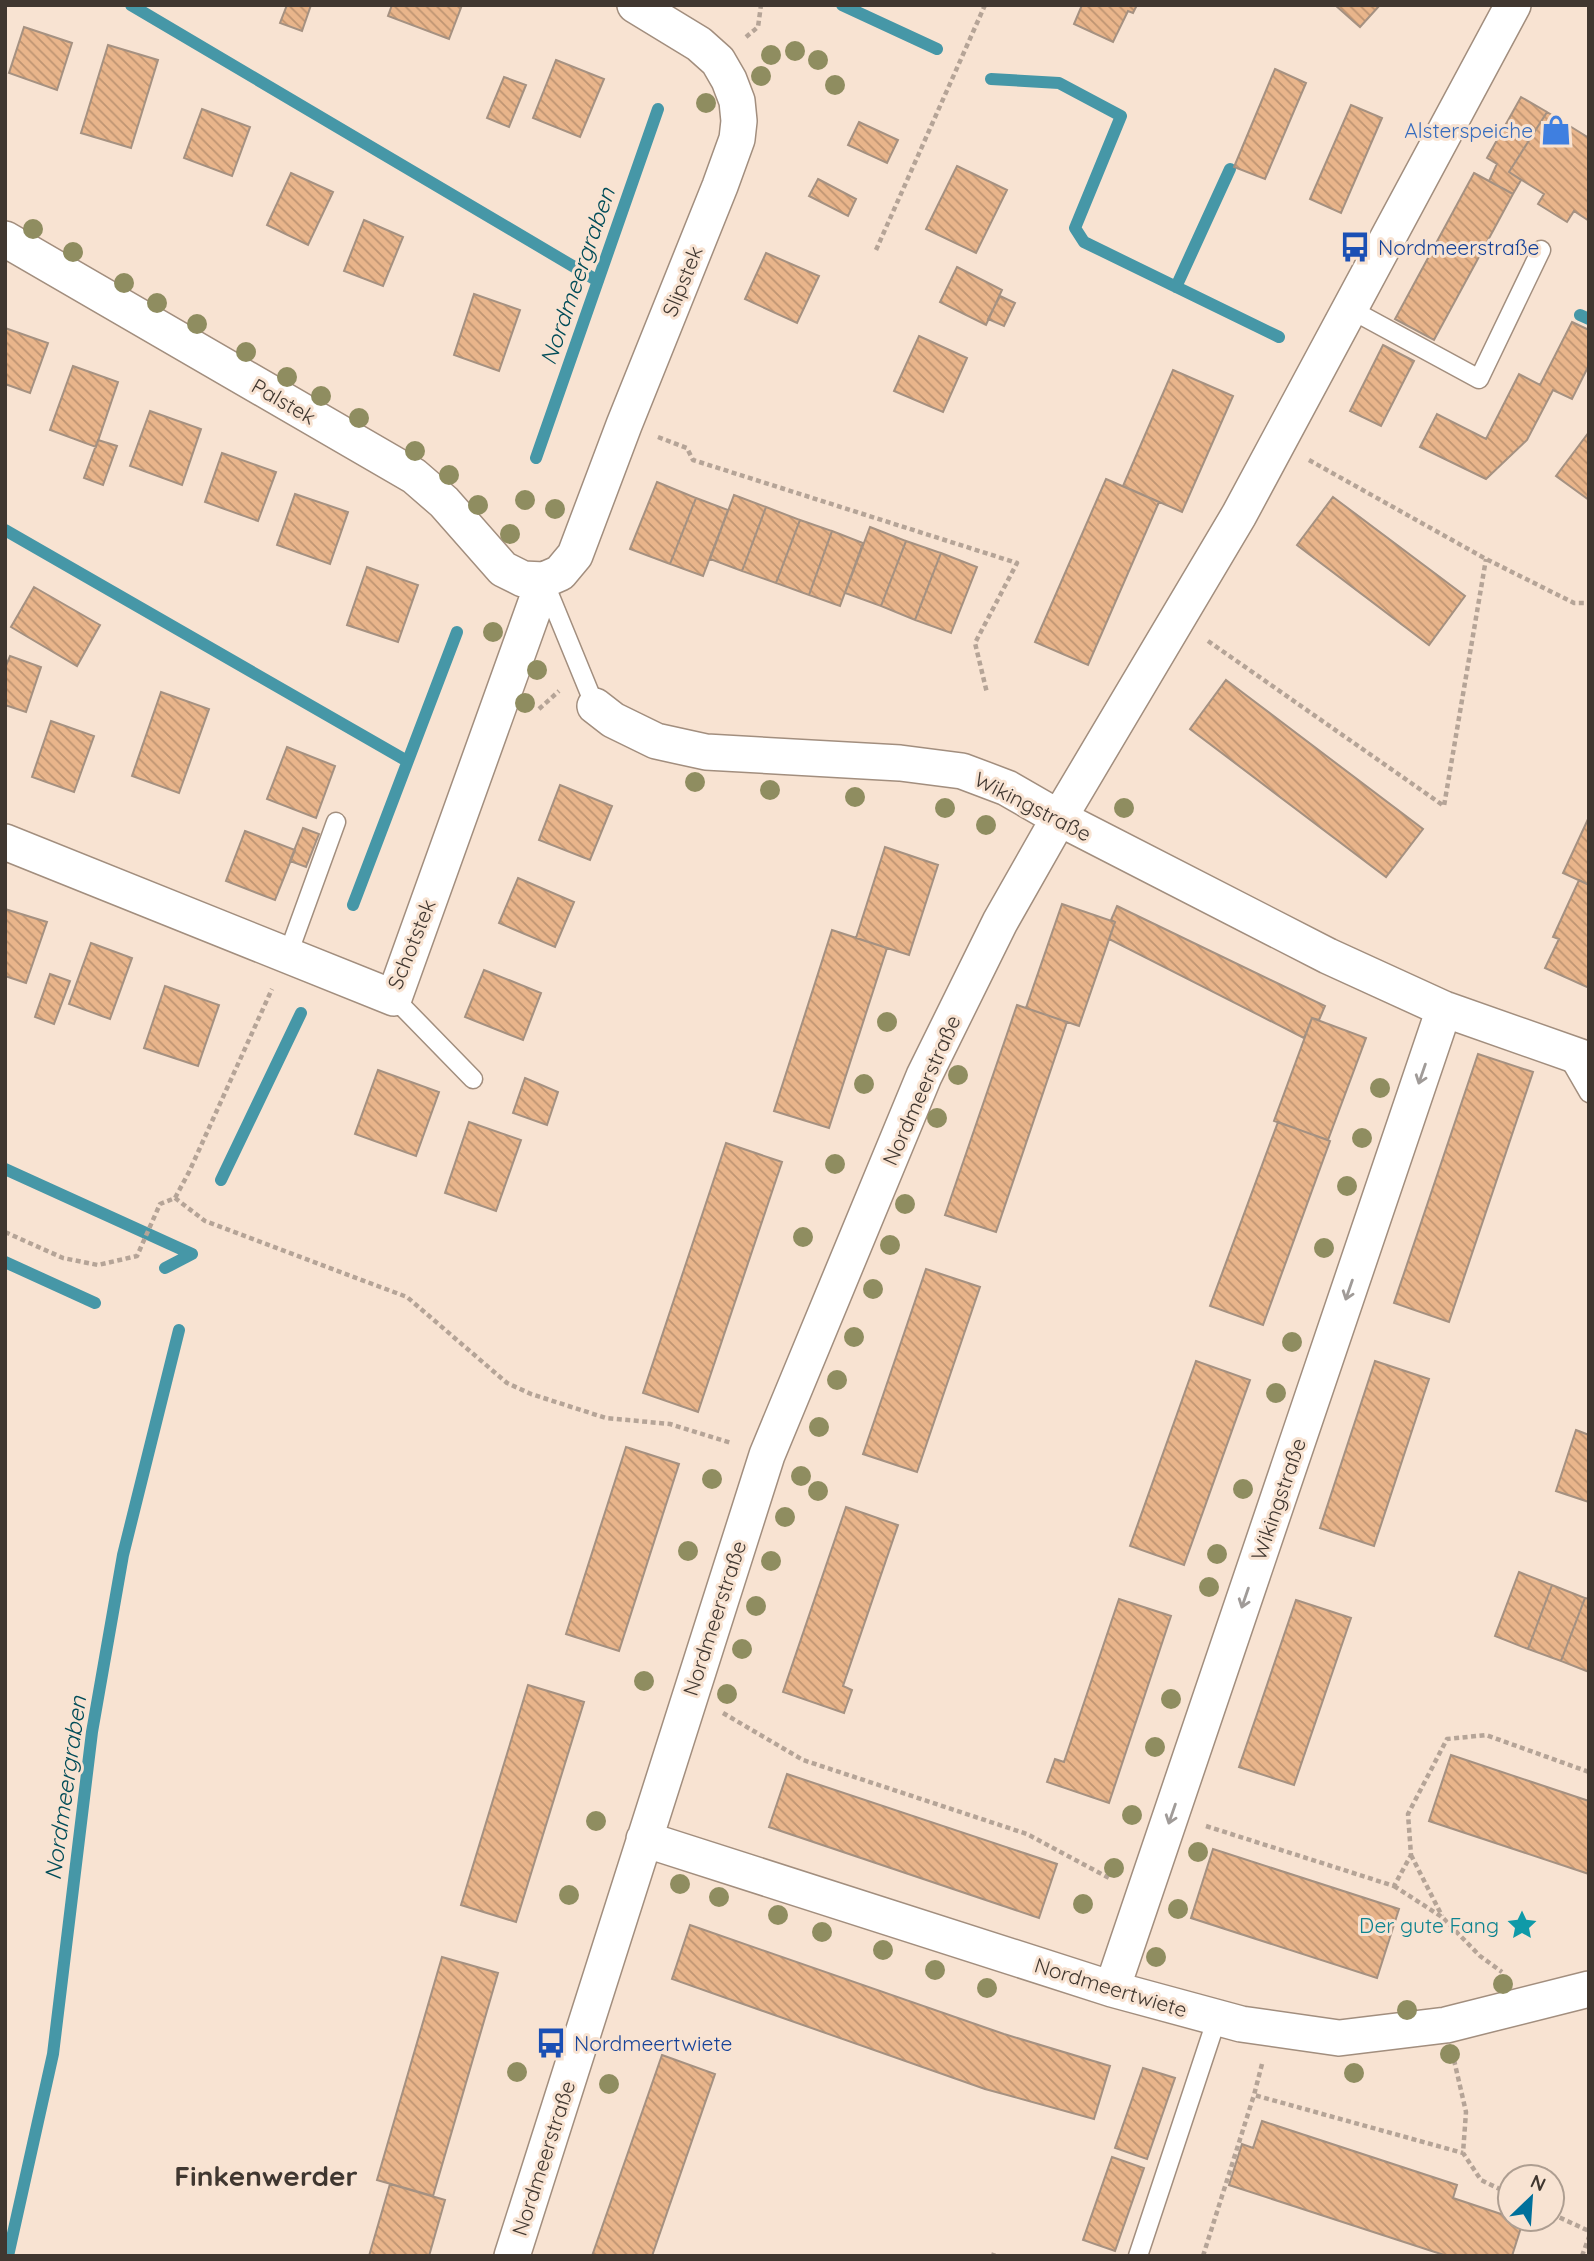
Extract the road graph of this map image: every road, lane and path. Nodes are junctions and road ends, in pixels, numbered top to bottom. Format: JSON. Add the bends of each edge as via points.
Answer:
{"nodes":[{"id":1,"x":635,"y":5,"type":"edge"},
{"id":2,"x":985,"y":5,"type":"edge"},
{"id":3,"x":1513,"y":5,"type":"edge"},
{"id":4,"x":5,"y":239,"type":"edge"},
{"id":5,"x":876,"y":250,"type":"dead end"},
{"id":6,"x":1541,"y":250,"type":"dead end"},
{"id":7,"x":1350,"y":309,"type":"junction"},
{"id":8,"x":624,"y":425,"type":"junction"},
{"id":9,"x":1278,"y":443,"type":"junction"},
{"id":10,"x":1486,"y":559,"type":"junction"},
{"id":11,"x":544,"y":580,"type":"junction"},
{"id":12,"x":1589,"y":603,"type":"edge"},
{"id":13,"x":1177,"y":619,"type":"junction"},
{"id":14,"x":987,"y":693,"type":"dead end"},
{"id":15,"x":595,"y":706,"type":"joint"},
{"id":16,"x":1059,"y":818,"type":"junction"},
{"id":17,"x":335,"y":822,"type":"dead end"},
{"id":18,"x":5,"y":842,"type":"edge"},
{"id":19,"x":287,"y":957,"type":"junction"},
{"id":20,"x":394,"y":998,"type":"junction"},
{"id":21,"x":1444,"y":1009,"type":"junction"},
{"id":22,"x":1577,"y":1056,"type":"edge"},
{"id":23,"x":473,"y":1079,"type":"dead end"},
{"id":24,"x":1589,"y":1093,"type":"edge"},
{"id":25,"x":175,"y":1198,"type":"junction"},
{"id":26,"x":5,"y":1232,"type":"edge"},
{"id":27,"x":767,"y":1455,"type":"junction"},
{"id":28,"x":688,"y":1700,"type":"junction"},
{"id":29,"x":1589,"y":1772,"type":"edge"},
{"id":30,"x":1172,"y":1815,"type":"junction"},
{"id":31,"x":644,"y":1839,"type":"junction"},
{"id":32,"x":1411,"y":1855,"type":"junction"},
{"id":33,"x":1394,"y":1886,"type":"junction"},
{"id":34,"x":1144,"y":1896,"type":"junction"},
{"id":35,"x":1442,"y":1917,"type":"junction"},
{"id":36,"x":1112,"y":1989,"type":"junction"},
{"id":37,"x":1589,"y":1989,"type":"edge"},
{"id":38,"x":1544,"y":2000,"type":"junction"},
{"id":39,"x":1217,"y":2018,"type":"junction"},
{"id":40,"x":1446,"y":2025,"type":"junction"},
{"id":41,"x":1271,"y":2029,"type":"junction"},
{"id":42,"x":1254,"y":2095,"type":"junction"},
{"id":43,"x":1462,"y":2153,"type":"junction"},
{"id":44,"x":1496,"y":2187,"type":"edge"},
{"id":45,"x":1566,"y":2220,"type":"edge"},
{"id":46,"x":1589,"y":2231,"type":"edge"},
{"id":47,"x":1589,"y":2237,"type":"edge"},
{"id":48,"x":512,"y":2256,"type":"edge"},
{"id":49,"x":1138,"y":2256,"type":"edge"},
{"id":50,"x":1203,"y":2256,"type":"edge"},
{"id":51,"x":1582,"y":2256,"type":"edge"}],
"edges":[{"from":1,"to":8,"type":"street","name":"Slipstek","via":[[718,61],[737,101],[739,121],[720,186]]},
{"from":2,"to":5,"type":"path"},
{"from":3,"to":7,"type":"street","name":"Nordmeerstraße"},
{"from":4,"to":11,"type":"street","name":"Palstek","via":[[414,476],[444,502],[503,569],[523,579]]},
{"from":6,"to":7,"type":"lane","via":[[1479,379]]},
{"from":7,"to":9,"type":"street","name":"Nordmeerstraße"},
{"from":8,"to":11,"type":"street","name":"Slipstek","via":[[575,555],[560,573]]},
{"from":8,"to":14,"type":"path","via":[[687,448],[693,460],[1017,563],[975,643]]},
{"from":9,"to":10,"type":"path"},
{"from":9,"to":13,"type":"street","name":"Nordmeerstraße"},
{"from":10,"to":12,"type":"path","via":[[1574,603]]},
{"from":10,"to":13,"type":"path","via":[[1444,806]]},
{"from":11,"to":15,"type":"lane"},
{"from":11,"to":20,"type":"street","name":"Schotstek"},
{"from":13,"to":16,"type":"street","name":"Nordmeerstraße"},
{"from":15,"to":16,"type":"street","name":"Wikingstraße","via":[[656,741],[706,752],[962,771],[1007,788]]},
{"from":16,"to":21,"type":"street","name":"Wikingstraße","via":[[1328,956]]},
{"from":16,"to":27,"type":"street","name":"Nordmeerstraße","via":[[1000,922],[924,1076]]},
{"from":17,"to":19,"type":"lane"},
{"from":18,"to":19,"type":"street","name":"Schotstek"},
{"from":19,"to":20,"type":"street","name":"Schotstek"},
{"from":19,"to":25,"type":"path"},
{"from":20,"to":23,"type":"lane"},
{"from":21,"to":22,"type":"street","name":"Wikingstraße"},
{"from":21,"to":30,"type":"street","name":"Wikingstraße","one_way":true},
{"from":22,"to":24,"type":"lane"},
{"from":25,"to":26,"type":"path","via":[[160,1205],[137,1256],[120,1262],[98,1265],[63,1258]]},
{"from":25,"to":27,"type":"path","via":[[205,1221],[407,1297],[507,1382],[531,1394],[606,1418],[670,1424]]},
{"from":27,"to":28,"type":"street","name":"Nordmeerstraße"},
{"from":28,"to":31,"type":"street","name":"Nordmeerstraße"},
{"from":28,"to":34,"type":"path","via":[[722,1712],[803,1760],[1027,1835]]},
{"from":29,"to":32,"type":"path","via":[[1486,1735],[1447,1738],[1408,1814]]},
{"from":30,"to":33,"type":"path"},
{"from":30,"to":34,"type":"street","name":"Wikingstraße"},
{"from":31,"to":36,"type":"street","name":"Nordmeertwiete"},
{"from":31,"to":48,"type":"street","name":"Nordmeerstraße"},
{"from":32,"to":33,"type":"path"},
{"from":32,"to":35,"type":"path"},
{"from":33,"to":35,"type":"path"},
{"from":34,"to":36,"type":"street","name":"Wikingstraße"},
{"from":35,"to":38,"type":"path","via":[[1480,1956]]},
{"from":36,"to":39,"type":"street","name":"Nordmeertwiete"},
{"from":37,"to":38,"type":"street","name":"Nordmeertwiete"},
{"from":38,"to":40,"type":"street","name":"Nordmeertwiete"},
{"from":39,"to":41,"type":"street","name":"Nordmeertwiete"},
{"from":39,"to":49,"type":"lane"},
{"from":40,"to":41,"type":"street","name":"Nordmeertwiete","via":[[1339,2038]]},
{"from":40,"to":43,"type":"path","via":[[1466,2112]]},
{"from":41,"to":42,"type":"path"},
{"from":42,"to":43,"type":"path"},
{"from":42,"to":50,"type":"path"},
{"from":43,"to":44,"type":"path","via":[[1481,2180]]},
{"from":45,"to":46,"type":"path"},
{"from":47,"to":51,"type":"path"}]}
